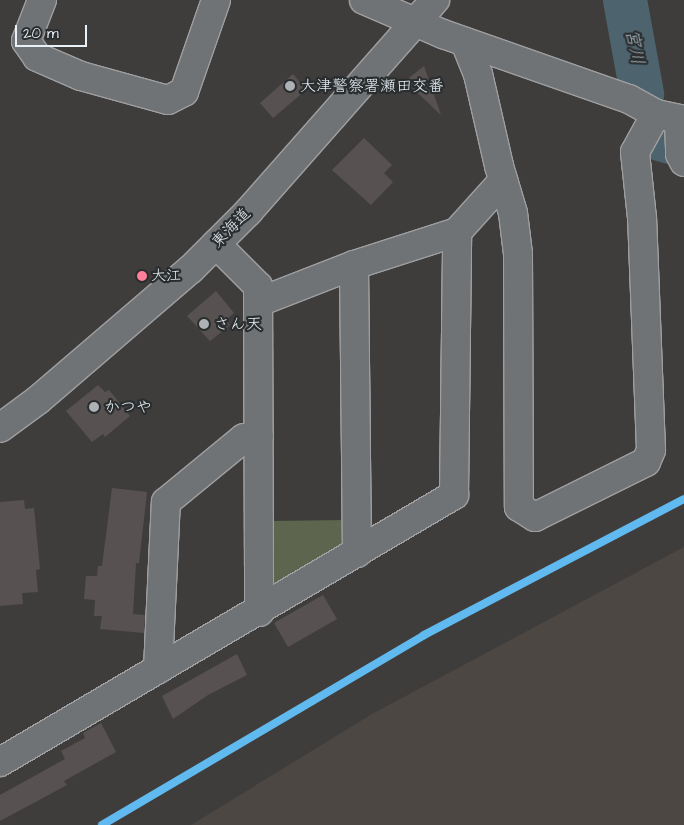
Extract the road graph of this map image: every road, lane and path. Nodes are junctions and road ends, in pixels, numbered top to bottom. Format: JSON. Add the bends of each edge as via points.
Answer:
{"nodes":[{"id":1,"x":42,"y":0,"type":"edge"},
{"id":2,"x":216,"y":0,"type":"edge"},
{"id":3,"x":364,"y":0,"type":"edge"},
{"id":4,"x":435,"y":0,"type":"edge"},
{"id":5,"x":416,"y":22,"type":"junction"},
{"id":6,"x":465,"y":42,"type":"junction"},
{"id":7,"x":677,"y":134,"type":"edge"},
{"id":8,"x":503,"y":181,"type":"junction"},
{"id":9,"x":457,"y":232,"type":"junction"},
{"id":10,"x":216,"y":244,"type":"junction"},
{"id":11,"x":354,"y":265,"type":"junction"},
{"id":12,"x":259,"y":302,"type":"junction"},
{"id":13,"x":0,"y":428,"type":"edge"},
{"id":14,"x":259,"y":436,"type":"junction"},
{"id":15,"x":357,"y":553,"type":"junction"},
{"id":16,"x":259,"y":612,"type":"junction"},
{"id":17,"x":158,"y":669,"type":"junction"},
{"id":18,"x":0,"y":762,"type":"edge"}],
"edges":[{"from":1,"to":2,"type":"main road","via":[[26,41],[37,57],[81,76],[168,100],[184,92]]},
{"from":3,"to":5,"type":"main road"},
{"from":4,"to":5,"type":"main road","name":"東海道"},
{"from":5,"to":6,"type":"main road"},
{"from":5,"to":10,"type":"main road","name":"東海道"},
{"from":6,"to":7,"type":"main road","via":[[629,99]]},
{"from":6,"to":8,"type":"main road","via":[[478,74]]},
{"from":7,"to":8,"type":"main road","via":[[635,152],[642,218],[651,450],[646,462],[535,517],[519,508],[518,254],[514,213]]},
{"from":8,"to":9,"type":"main road"},
{"from":9,"to":11,"type":"main road"},
{"from":9,"to":15,"type":"main road","via":[[454,494]]},
{"from":10,"to":12,"type":"main road","via":[[258,286]]},
{"from":10,"to":13,"type":"main road","name":"東海道","via":[[109,340]]},
{"from":11,"to":12,"type":"main road"},
{"from":11,"to":15,"type":"main road"},
{"from":12,"to":14,"type":"main road"},
{"from":14,"to":16,"type":"main road"},
{"from":14,"to":17,"type":"main road","via":[[244,438],[166,502]]},
{"from":15,"to":16,"type":"main road"},
{"from":16,"to":17,"type":"main road"},
{"from":17,"to":18,"type":"main road"}]}
